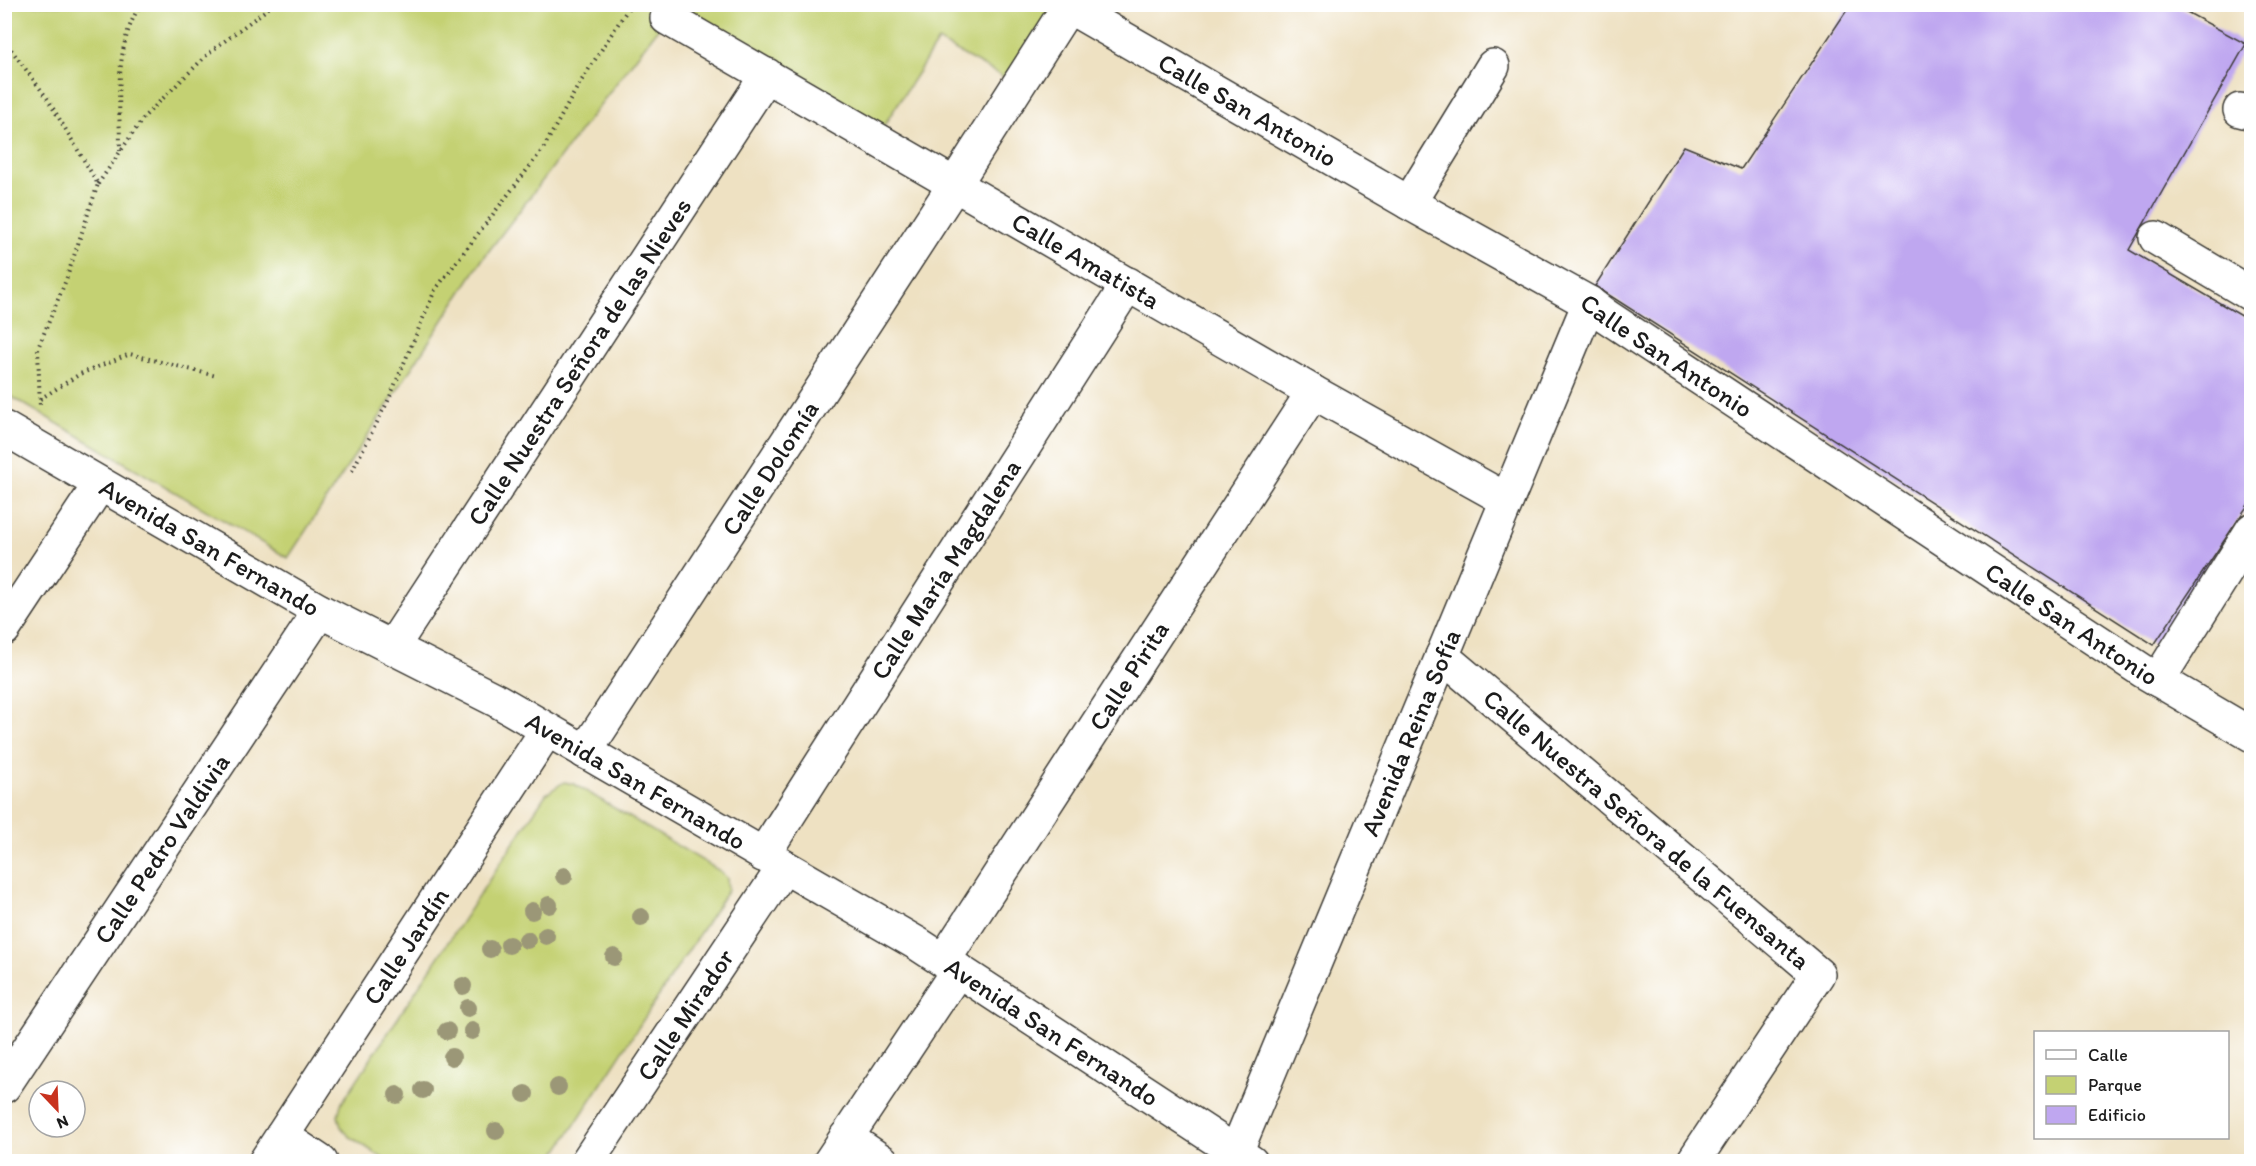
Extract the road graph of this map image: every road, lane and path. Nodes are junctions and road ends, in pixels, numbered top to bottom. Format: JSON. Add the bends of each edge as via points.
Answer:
{"nodes":[{"id":1,"x":141,"y":4,"type":"edge"},
{"id":2,"x":274,"y":4,"type":"edge"},
{"id":3,"x":631,"y":4,"type":"edge"},
{"id":4,"x":1066,"y":6,"type":"edge"},
{"id":5,"x":667,"y":18,"type":"dead end"},
{"id":6,"x":4,"y":40,"type":"edge"},
{"id":7,"x":1493,"y":66,"type":"dead end"},
{"id":8,"x":767,"y":75,"type":"junction"},
{"id":9,"x":120,"y":152,"type":"junction"},
{"id":10,"x":98,"y":184,"type":"junction"},
{"id":11,"x":955,"y":184,"type":"junction"},
{"id":12,"x":1409,"y":202,"type":"junction"},
{"id":13,"x":2156,"y":238,"type":"dead end"},
{"id":14,"x":1128,"y":284,"type":"junction"},
{"id":15,"x":2252,"y":295,"type":"edge"},
{"id":16,"x":1589,"y":303,"type":"junction"},
{"id":17,"x":216,"y":376,"type":"dead end"},
{"id":18,"x":1313,"y":392,"type":"junction"},
{"id":19,"x":40,"y":399,"type":"junction"},
{"id":20,"x":4,"y":428,"type":"edge"},
{"id":21,"x":42,"y":450,"type":"junction"},
{"id":22,"x":352,"y":471,"type":"dead end"},
{"id":23,"x":100,"y":484,"type":"junction"},
{"id":24,"x":1507,"y":500,"type":"junction"},
{"id":25,"x":2252,"y":530,"type":"edge"},
{"id":26,"x":320,"y":611,"type":"junction"},
{"id":27,"x":4,"y":628,"type":"edge"},
{"id":28,"x":393,"y":646,"type":"junction"},
{"id":29,"x":1442,"y":656,"type":"junction"},
{"id":30,"x":2158,"y":680,"type":"junction"},
{"id":31,"x":547,"y":730,"type":"junction"},
{"id":32,"x":2252,"y":735,"type":"edge"},
{"id":33,"x":585,"y":752,"type":"junction"},
{"id":34,"x":774,"y":861,"type":"junction"},
{"id":35,"x":951,"y":965,"type":"junction"},
{"id":36,"x":4,"y":1086,"type":"edge"},
{"id":37,"x":274,"y":1149,"type":"edge"},
{"id":38,"x":838,"y":1149,"type":"edge"},
{"id":39,"x":1240,"y":1158,"type":"edge"},
{"id":40,"x":321,"y":1161,"type":"edge"},
{"id":41,"x":587,"y":1161,"type":"edge"},
{"id":42,"x":883,"y":1161,"type":"edge"},
{"id":43,"x":1693,"y":1161,"type":"edge"}],
"edges":[{"from":1,"to":9,"type":"path","via":[[133,17],[119,69]]},
{"from":2,"to":9,"type":"path","via":[[210,52],[144,117]]},
{"from":3,"to":22,"type":"path","via":[[543,149],[435,290],[388,401]]},
{"from":4,"to":11,"type":"street","name":"Calle Dolomía"},
{"from":4,"to":12,"type":"street","name":"Calle San Antonio"},
{"from":5,"to":8,"type":"street","name":"Calle Amatista"},
{"from":6,"to":10,"type":"path","via":[[47,98]]},
{"from":7,"to":12,"type":"street"},
{"from":8,"to":11,"type":"street","name":"Calle Amatista"},
{"from":8,"to":28,"type":"street","name":"Calle Nuestra Señora de las Nieves"},
{"from":9,"to":10,"type":"path"},
{"from":10,"to":19,"type":"path","via":[[38,348]]},
{"from":11,"to":14,"type":"street","name":"Calle Amatista"},
{"from":11,"to":33,"type":"street","name":"Calle Dolomía"},
{"from":12,"to":16,"type":"street","name":"Calle San Antonio"},
{"from":13,"to":15,"type":"street"},
{"from":14,"to":18,"type":"street","name":"Calle Amatista"},
{"from":14,"to":34,"type":"street","name":"Calle María Magdalena"},
{"from":16,"to":24,"type":"street","name":"Avenida Reina Sofía"},
{"from":16,"to":30,"type":"street","name":"Calle San Antonio"},
{"from":17,"to":19,"type":"path","via":[[130,354],[80,374]]},
{"from":18,"to":24,"type":"street","name":"Calle Amatista"},
{"from":18,"to":35,"type":"street","name":"Calle Pirita"},
{"from":19,"to":21,"type":"path"},
{"from":20,"to":21,"type":"street","name":"Avenida San Fernando"},
{"from":21,"to":23,"type":"street","name":"Avenida San Fernando"},
{"from":23,"to":26,"type":"street","name":"Avenida San Fernando"},
{"from":23,"to":27,"type":"street"},
{"from":24,"to":29,"type":"street","name":"Avenida Reina Sofía"},
{"from":25,"to":30,"type":"street"},
{"from":26,"to":28,"type":"street","name":"Avenida San Fernando"},
{"from":26,"to":36,"type":"street","name":"Calle Pedro Valdivia"},
{"from":28,"to":31,"type":"street","name":"Avenida San Fernando"},
{"from":29,"to":39,"type":"street","name":"Avenida Reina Sofía"},
{"from":29,"to":43,"type":"street","name":"Calle Nuestra Señora de la Fuensanta","via":[[1818,974]]},
{"from":30,"to":32,"type":"street","name":"Calle San Antonio"},
{"from":31,"to":33,"type":"street","name":"Avenida San Fernando"},
{"from":31,"to":37,"type":"street","name":"Calle Jardín"},
{"from":33,"to":34,"type":"street","name":"Avenida San Fernando"},
{"from":34,"to":35,"type":"street","name":"Avenida San Fernando"},
{"from":34,"to":41,"type":"street","name":"Calle Mirador"},
{"from":35,"to":38,"type":"street","name":"Calle Pirita"},
{"from":35,"to":39,"type":"street","name":"Avenida San Fernando"},
{"from":37,"to":40,"type":"street"},
{"from":38,"to":42,"type":"street"}]}
